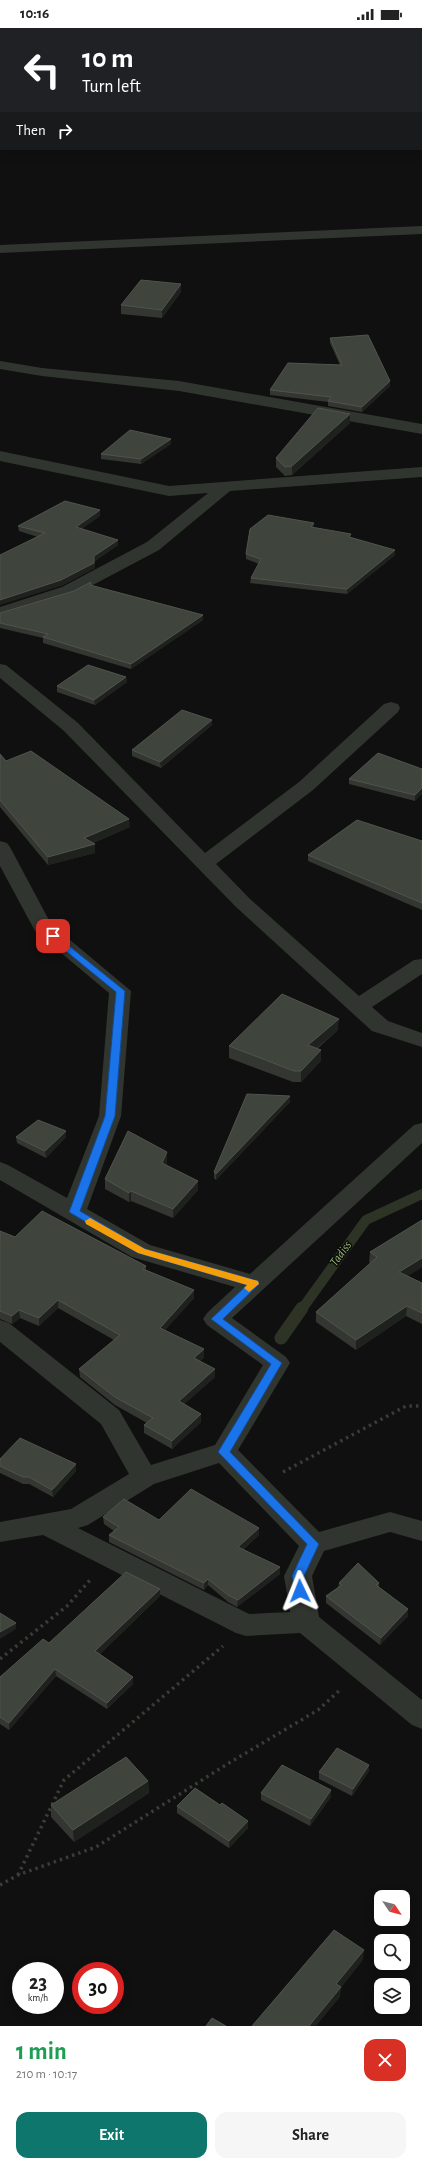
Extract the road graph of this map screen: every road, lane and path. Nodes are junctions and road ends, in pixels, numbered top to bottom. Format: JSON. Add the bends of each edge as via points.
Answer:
{"nodes":[{"id":1,"x":422,"y":230,"type":"edge"},
{"id":2,"x":0,"y":249,"type":"edge"},
{"id":3,"x":0,"y":365,"type":"edge"},
{"id":4,"x":422,"y":429,"type":"edge"},
{"id":5,"x":0,"y":456,"type":"edge"},
{"id":6,"x":422,"y":472,"type":"edge"},
{"id":7,"x":225,"y":487,"type":"junction"},
{"id":8,"x":0,"y":613,"type":"edge"},
{"id":9,"x":0,"y":669,"type":"edge"},
{"id":10,"x":391,"y":708,"type":"dead end"},
{"id":11,"x":0,"y":847,"type":"edge"},
{"id":12,"x":204,"y":863,"type":"junction"},
{"id":13,"x":422,"y":965,"type":"edge"},
{"id":14,"x":358,"y":1006,"type":"junction"},
{"id":15,"x":422,"y":1040,"type":"edge"},
{"id":16,"x":422,"y":1130,"type":"edge"},
{"id":17,"x":2,"y":1174,"type":"edge"},
{"id":18,"x":74,"y":1212,"type":"junction"},
{"id":19,"x":254,"y":1284,"type":"junction"},
{"id":20,"x":0,"y":1329,"type":"edge"},
{"id":21,"x":422,"y":1406,"type":"edge"},
{"id":22,"x":224,"y":1452,"type":"junction"},
{"id":23,"x":144,"y":1477,"type":"junction"},
{"id":24,"x":256,"y":1486,"type":"junction"},
{"id":25,"x":44,"y":1524,"type":"junction"},
{"id":26,"x":422,"y":1531,"type":"edge"},
{"id":27,"x":0,"y":1532,"type":"edge"},
{"id":28,"x":314,"y":1544,"type":"junction"},
{"id":29,"x":111,"y":1557,"type":"junction"},
{"id":30,"x":306,"y":1622,"type":"junction"},
{"id":31,"x":246,"y":1626,"type":"junction"},
{"id":32,"x":0,"y":1659,"type":"edge"},
{"id":33,"x":363,"y":1668,"type":"junction"},
{"id":34,"x":422,"y":1717,"type":"edge"},
{"id":35,"x":18,"y":1875,"type":"junction"},
{"id":36,"x":0,"y":1885,"type":"edge"}],
"edges":[{"from":1,"to":2,"type":"street"},
{"from":3,"to":4,"type":"street","via":[[42,372],[179,386]]},
{"from":5,"to":7,"type":"street","via":[[169,492]]},
{"from":6,"to":7,"type":"street"},
{"from":7,"to":8,"type":"street","via":[[154,546],[68,591]]},
{"from":9,"to":12,"type":"street","via":[[71,727]]},
{"from":10,"to":12,"type":"street","via":[[306,786]]},
{"from":11,"to":18,"type":"street","via":[[42,927],[120,991],[110,1116]]},
{"from":12,"to":14,"type":"street","via":[[243,903]]},
{"from":13,"to":14,"type":"street"},
{"from":14,"to":15,"type":"street","via":[[380,1026]]},
{"from":16,"to":19,"type":"street"},
{"from":17,"to":18,"type":"street"},
{"from":18,"to":19,"type":"street","via":[[141,1251]]},
{"from":19,"to":22,"type":"street","via":[[216,1319],[277,1363]]},
{"from":20,"to":23,"type":"street","via":[[110,1416]]},
{"from":21,"to":24,"type":"path","via":[[406,1406]]},
{"from":22,"to":23,"type":"street"},
{"from":22,"to":24,"type":"street"},
{"from":23,"to":25,"type":"street","via":[[78,1518]]},
{"from":24,"to":28,"type":"street"},
{"from":25,"to":27,"type":"street"},
{"from":25,"to":29,"type":"street"},
{"from":26,"to":28,"type":"street","via":[[390,1522]]},
{"from":28,"to":30,"type":"street","via":[[298,1576]]},
{"from":29,"to":31,"type":"street"},
{"from":29,"to":32,"type":"path","via":[[68,1606]]},
{"from":30,"to":31,"type":"street"},
{"from":30,"to":33,"type":"street"},
{"from":31,"to":35,"type":"path","via":[[64,1780]]},
{"from":33,"to":34,"type":"street"},
{"from":33,"to":35,"type":"path","via":[[318,1710],[96,1847]]},
{"from":35,"to":36,"type":"path"}]}
